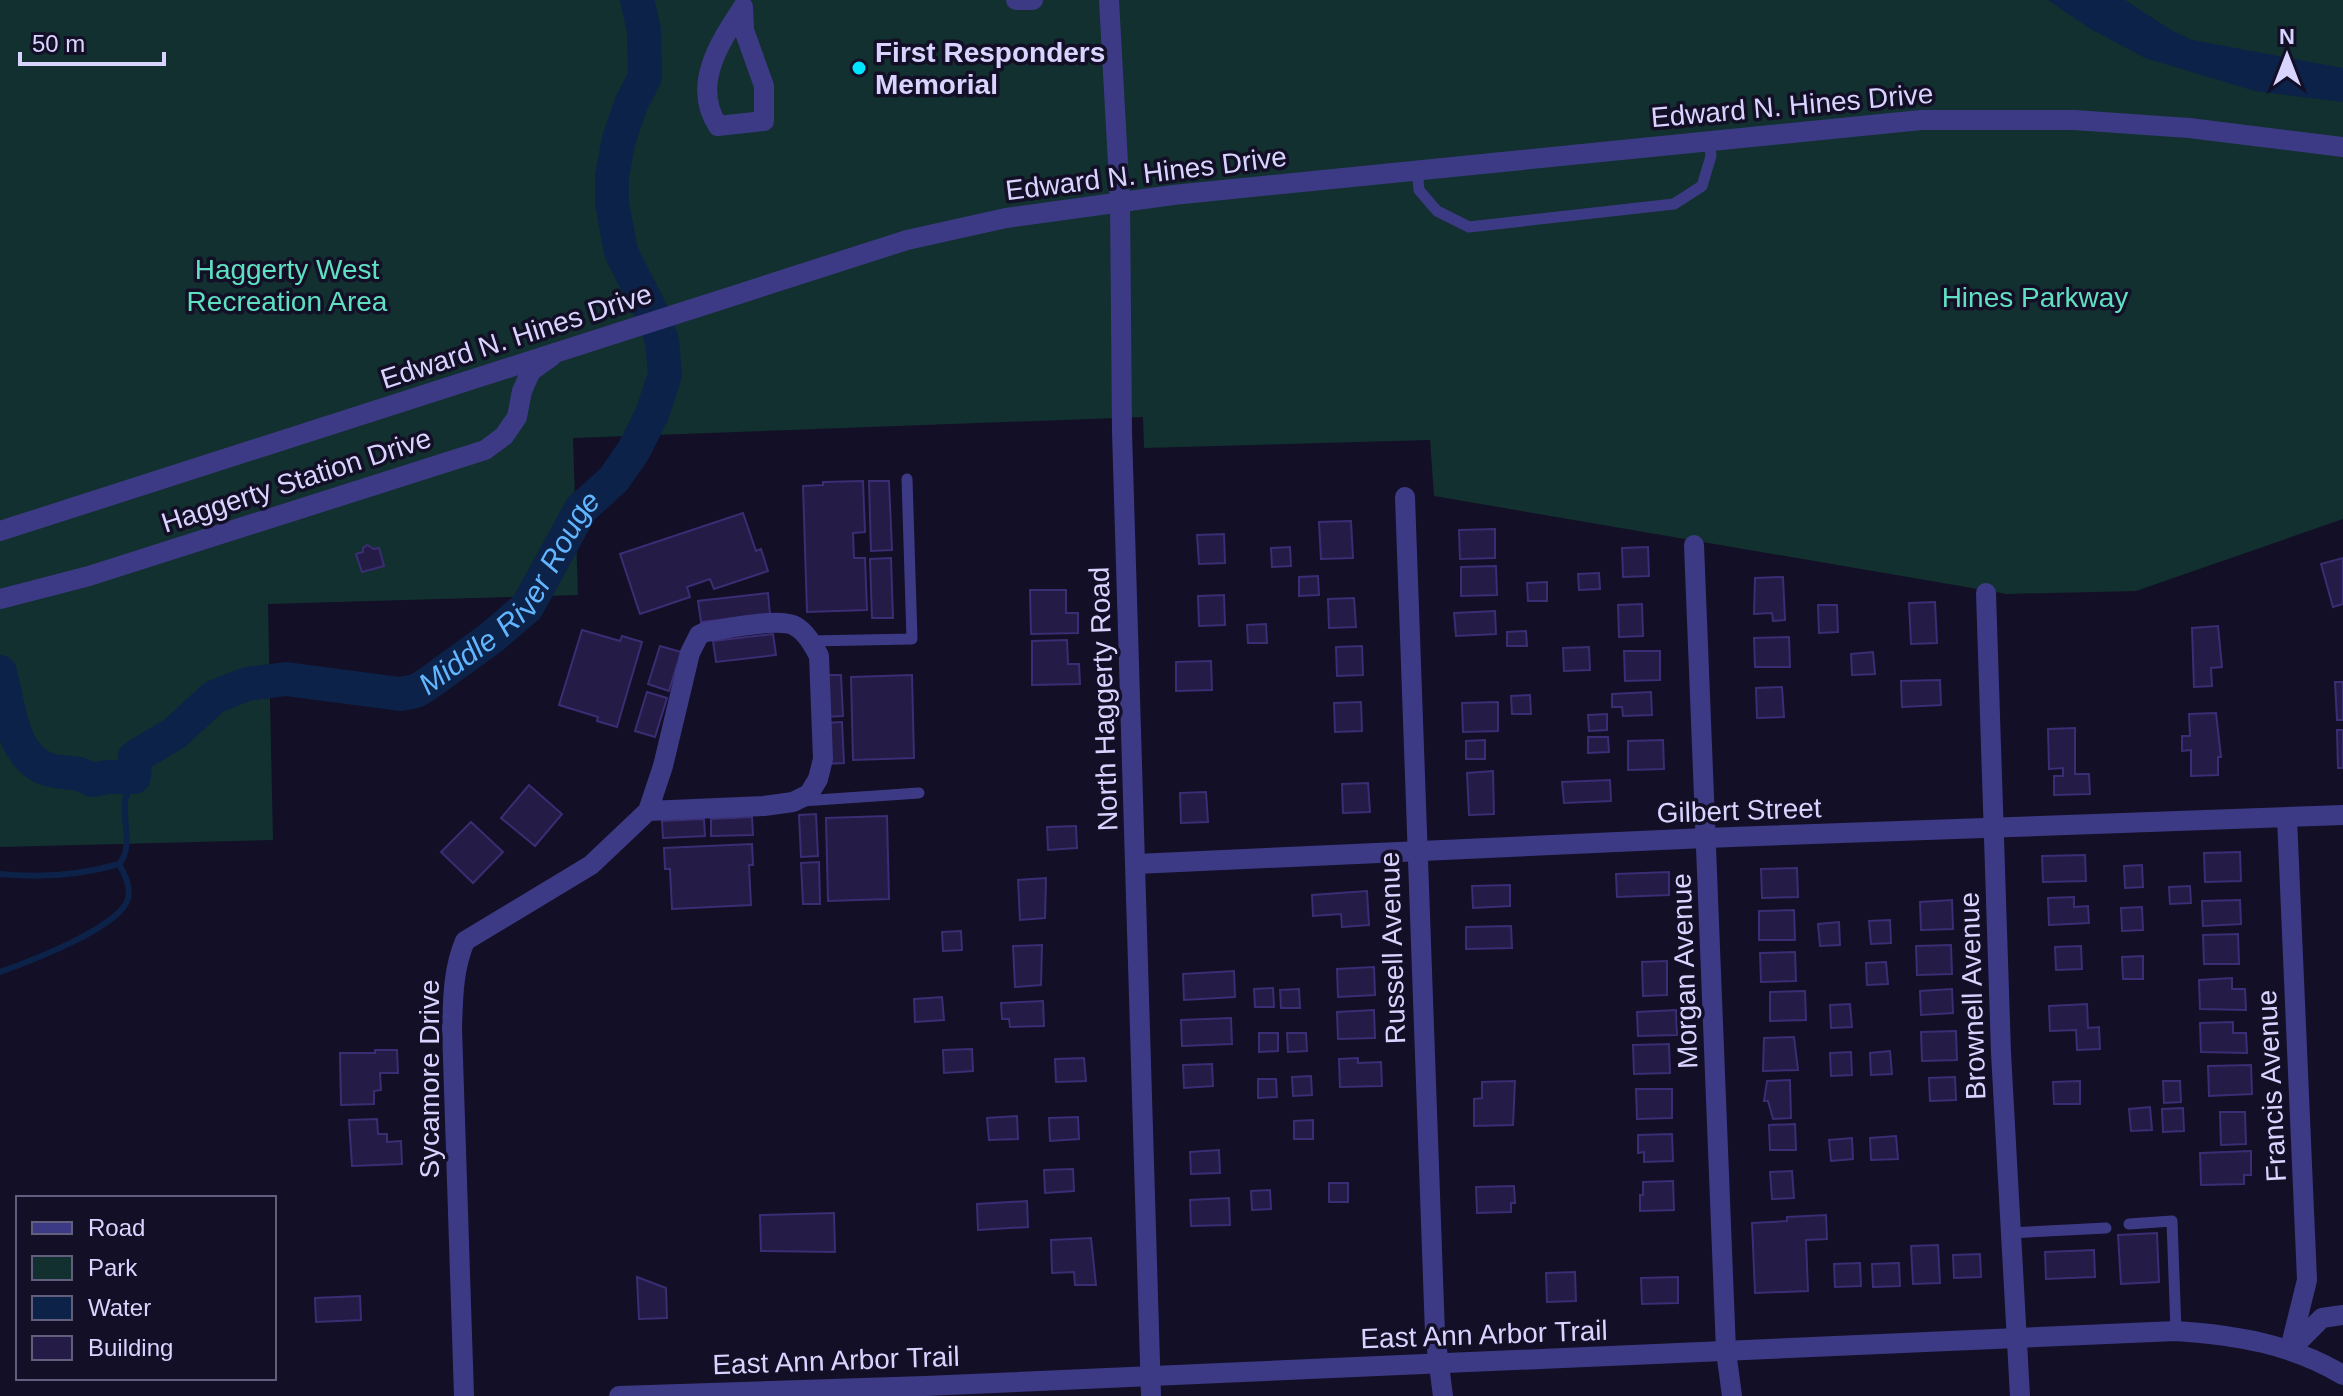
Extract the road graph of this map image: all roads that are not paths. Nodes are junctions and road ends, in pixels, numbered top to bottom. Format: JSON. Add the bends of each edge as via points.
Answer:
{"nodes":[{"id":1,"x":1016,"y":0,"type":"edge"},
{"id":2,"x":1033,"y":0,"type":"edge"},
{"id":3,"x":1109,"y":0,"type":"edge"},
{"id":4,"x":746,"y":4,"type":"edge"},
{"id":5,"x":1709,"y":140,"type":"junction"},
{"id":6,"x":2343,"y":147,"type":"edge"},
{"id":7,"x":1417,"y":170,"type":"junction"},
{"id":8,"x":1120,"y":200,"type":"junction"},
{"id":9,"x":558,"y":352,"type":"junction"},
{"id":10,"x":907,"y":479,"type":"dead end"},
{"id":11,"x":1405,"y":497,"type":"dead end"},
{"id":12,"x":0,"y":531,"type":"edge"},
{"id":13,"x":1694,"y":545,"type":"dead end"},
{"id":14,"x":1986,"y":593,"type":"dead end"},
{"id":15,"x":0,"y":599,"type":"edge"},
{"id":16,"x":811,"y":641,"type":"junction"},
{"id":17,"x":919,"y":793,"type":"dead end"},
{"id":18,"x":793,"y":802,"type":"junction"},
{"id":19,"x":648,"y":811,"type":"junction"},
{"id":20,"x":2343,"y":815,"type":"edge"},
{"id":21,"x":2287,"y":818,"type":"junction"},
{"id":22,"x":1995,"y":829,"type":"junction"},
{"id":23,"x":1705,"y":838,"type":"junction"},
{"id":24,"x":1416,"y":851,"type":"junction"},
{"id":25,"x":1136,"y":864,"type":"junction"},
{"id":26,"x":2129,"y":1224,"type":"dead end"},
{"id":27,"x":2106,"y":1228,"type":"dead end"},
{"id":28,"x":2010,"y":1233,"type":"junction"},
{"id":29,"x":2343,"y":1315,"type":"edge"},
{"id":30,"x":2176,"y":1331,"type":"junction"},
{"id":31,"x":2018,"y":1338,"type":"junction"},
{"id":32,"x":2290,"y":1349,"type":"junction"},
{"id":33,"x":1726,"y":1351,"type":"junction"},
{"id":34,"x":1440,"y":1364,"type":"junction"},
{"id":35,"x":2343,"y":1375,"type":"edge"},
{"id":36,"x":1151,"y":1386,"type":"edge"},
{"id":37,"x":768,"y":1393,"type":"edge"},
{"id":38,"x":464,"y":1396,"type":"edge"},
{"id":39,"x":619,"y":1396,"type":"edge"},
{"id":40,"x":1443,"y":1396,"type":"edge"},
{"id":41,"x":1732,"y":1396,"type":"edge"},
{"id":42,"x":2020,"y":1396,"type":"edge"}],
"edges":[{"from":1,"to":2,"type":"street"},
{"from":3,"to":8,"type":"street","name":"North Haggerty Road"},
{"from":4,"to":4,"type":"street","via":[[712,62],[710,113],[718,126],[764,121],[764,86],[744,30]]},
{"from":5,"to":6,"type":"street","name":"Edward N. Hines Drive","via":[[1994,118],[2189,128]]},
{"from":5,"to":7,"type":"street","name":"Edward N. Hines Drive"},
{"from":5,"to":7,"type":"lane","via":[[1711,156],[1702,186],[1674,204],[1469,227],[1437,211],[1419,190]]},
{"from":7,"to":8,"type":"street","name":"Edward N. Hines Drive"},
{"from":8,"to":9,"type":"street","name":"Edward N. Hines Drive","via":[[907,240]]},
{"from":8,"to":25,"type":"street","name":"North Haggerty Road"},
{"from":9,"to":12,"type":"street","name":"Edward N. Hines Drive"},
{"from":9,"to":15,"type":"street","name":"Haggerty Station Drive","via":[[531,371],[517,417],[485,450],[89,576]]},
{"from":10,"to":16,"type":"lane","via":[[912,639]]},
{"from":11,"to":24,"type":"street","name":"Russell Avenue"},
{"from":13,"to":23,"type":"street","name":"Morgan Avenue"},
{"from":14,"to":22,"type":"street","name":"Brownell Avenue"},
{"from":16,"to":18,"type":"street","via":[[819,656],[823,759],[809,794]]},
{"from":16,"to":19,"type":"street","via":[[795,626],[780,623],[699,635]]},
{"from":17,"to":18,"type":"lane"},
{"from":18,"to":19,"type":"street"},
{"from":19,"to":38,"type":"street","name":"Sycamore Drive","via":[[591,865],[465,941],[458,957],[452,1028]]},
{"from":20,"to":21,"type":"street","name":"Gilbert Street"},
{"from":21,"to":22,"type":"street","name":"Gilbert Street"},
{"from":21,"to":32,"type":"street","name":"Francis Avenue","via":[[2307,1280]]},
{"from":22,"to":23,"type":"street","name":"Gilbert Street"},
{"from":22,"to":28,"type":"street","name":"Brownell Avenue"},
{"from":23,"to":24,"type":"street","name":"Gilbert Street"},
{"from":23,"to":33,"type":"street","name":"Morgan Avenue"},
{"from":24,"to":25,"type":"street","name":"Gilbert Street"},
{"from":24,"to":34,"type":"street","name":"Russell Avenue"},
{"from":25,"to":36,"type":"street","name":"North Haggerty Road"},
{"from":26,"to":30,"type":"lane","via":[[2172,1221]]},
{"from":27,"to":28,"type":"lane"},
{"from":28,"to":31,"type":"street","name":"Brownell Avenue"},
{"from":29,"to":32,"type":"street","via":[[2322,1318]]},
{"from":30,"to":31,"type":"street","name":"East Ann Arbor Trail"},
{"from":30,"to":32,"type":"street","name":"East Ann Arbor Trail"},
{"from":31,"to":33,"type":"street","name":"East Ann Arbor Trail"},
{"from":31,"to":42,"type":"street","name":"Brownell Avenue"},
{"from":32,"to":35,"type":"street","name":"East Ann Arbor Trail"},
{"from":33,"to":34,"type":"street","name":"East Ann Arbor Trail"},
{"from":33,"to":41,"type":"street","name":"Morgan Avenue"},
{"from":34,"to":36,"type":"street","name":"East Ann Arbor Trail"},
{"from":34,"to":40,"type":"street","name":"Russell Avenue"},
{"from":36,"to":37,"type":"street","name":"East Ann Arbor Trail"},
{"from":37,"to":39,"type":"street","name":"East Ann Arbor Trail"}]}
